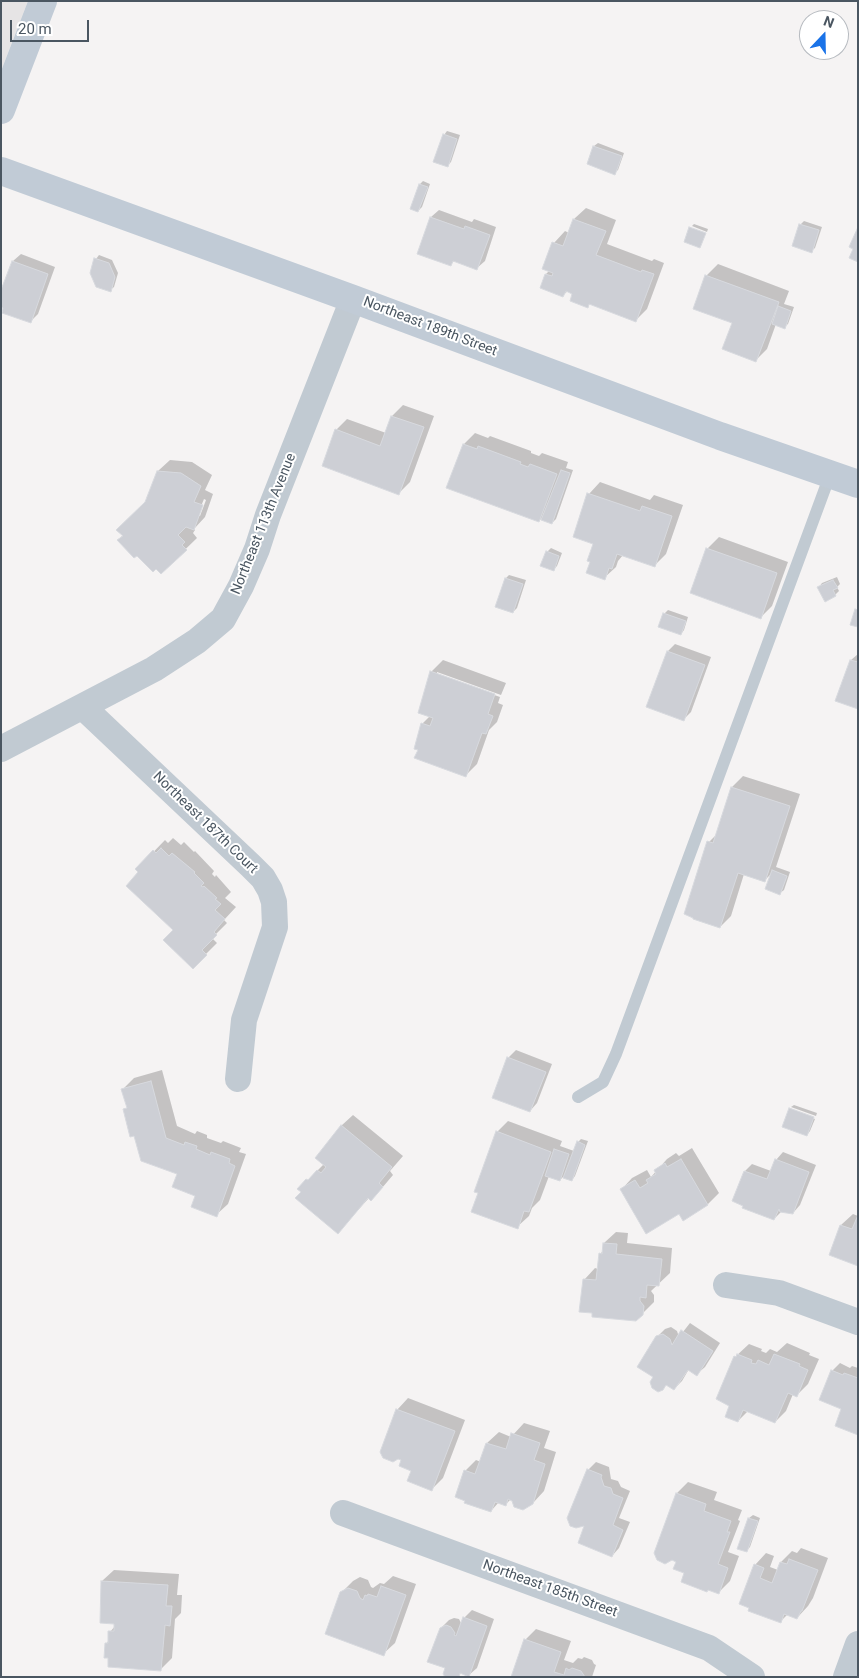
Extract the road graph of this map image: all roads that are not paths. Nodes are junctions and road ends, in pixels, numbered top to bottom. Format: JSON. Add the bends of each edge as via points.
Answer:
{"nodes":[{"id":1,"x":43,"y":1,"type":"edge"},
{"id":2,"x":1,"y":110,"type":"edge"},
{"id":3,"x":1,"y":171,"type":"edge"},
{"id":4,"x":353,"y":299,"type":"junction"},
{"id":5,"x":830,"y":474,"type":"junction"},
{"id":6,"x":858,"y":484,"type":"edge"},
{"id":7,"x":83,"y":707,"type":"junction"},
{"id":8,"x":1,"y":749,"type":"edge"},
{"id":9,"x":238,"y":1079,"type":"dead end"},
{"id":10,"x":578,"y":1097,"type":"dead end"},
{"id":11,"x":726,"y":1285,"type":"dead end"},
{"id":12,"x":858,"y":1322,"type":"edge"},
{"id":13,"x":343,"y":1513,"type":"dead end"},
{"id":14,"x":858,"y":1644,"type":"edge"},
{"id":15,"x":752,"y":1677,"type":"edge"},
{"id":16,"x":846,"y":1677,"type":"edge"}],
"edges":[{"from":1,"to":2,"type":"street"},
{"from":3,"to":4,"type":"street","name":"Northeast 189th Street"},
{"from":4,"to":5,"type":"street","name":"Northeast 189th Street"},
{"from":4,"to":7,"type":"street","name":"Northeast 113th Avenue","via":[[242,586],[223,619],[182,652]]},
{"from":5,"to":6,"type":"street","name":"Northeast 189th Street"},
{"from":5,"to":10,"type":"lane","via":[[616,1054],[603,1082]]},
{"from":7,"to":8,"type":"street","name":"Northeast 113th Avenue"},
{"from":7,"to":9,"type":"street","name":"Northeast 187th Court","via":[[251,866],[270,890],[275,927],[244,1020]]},
{"from":11,"to":12,"type":"street","via":[[779,1293]]},
{"from":13,"to":15,"type":"street","name":"Northeast 185th Street","via":[[709,1648]]},
{"from":14,"to":16,"type":"street"}]}
